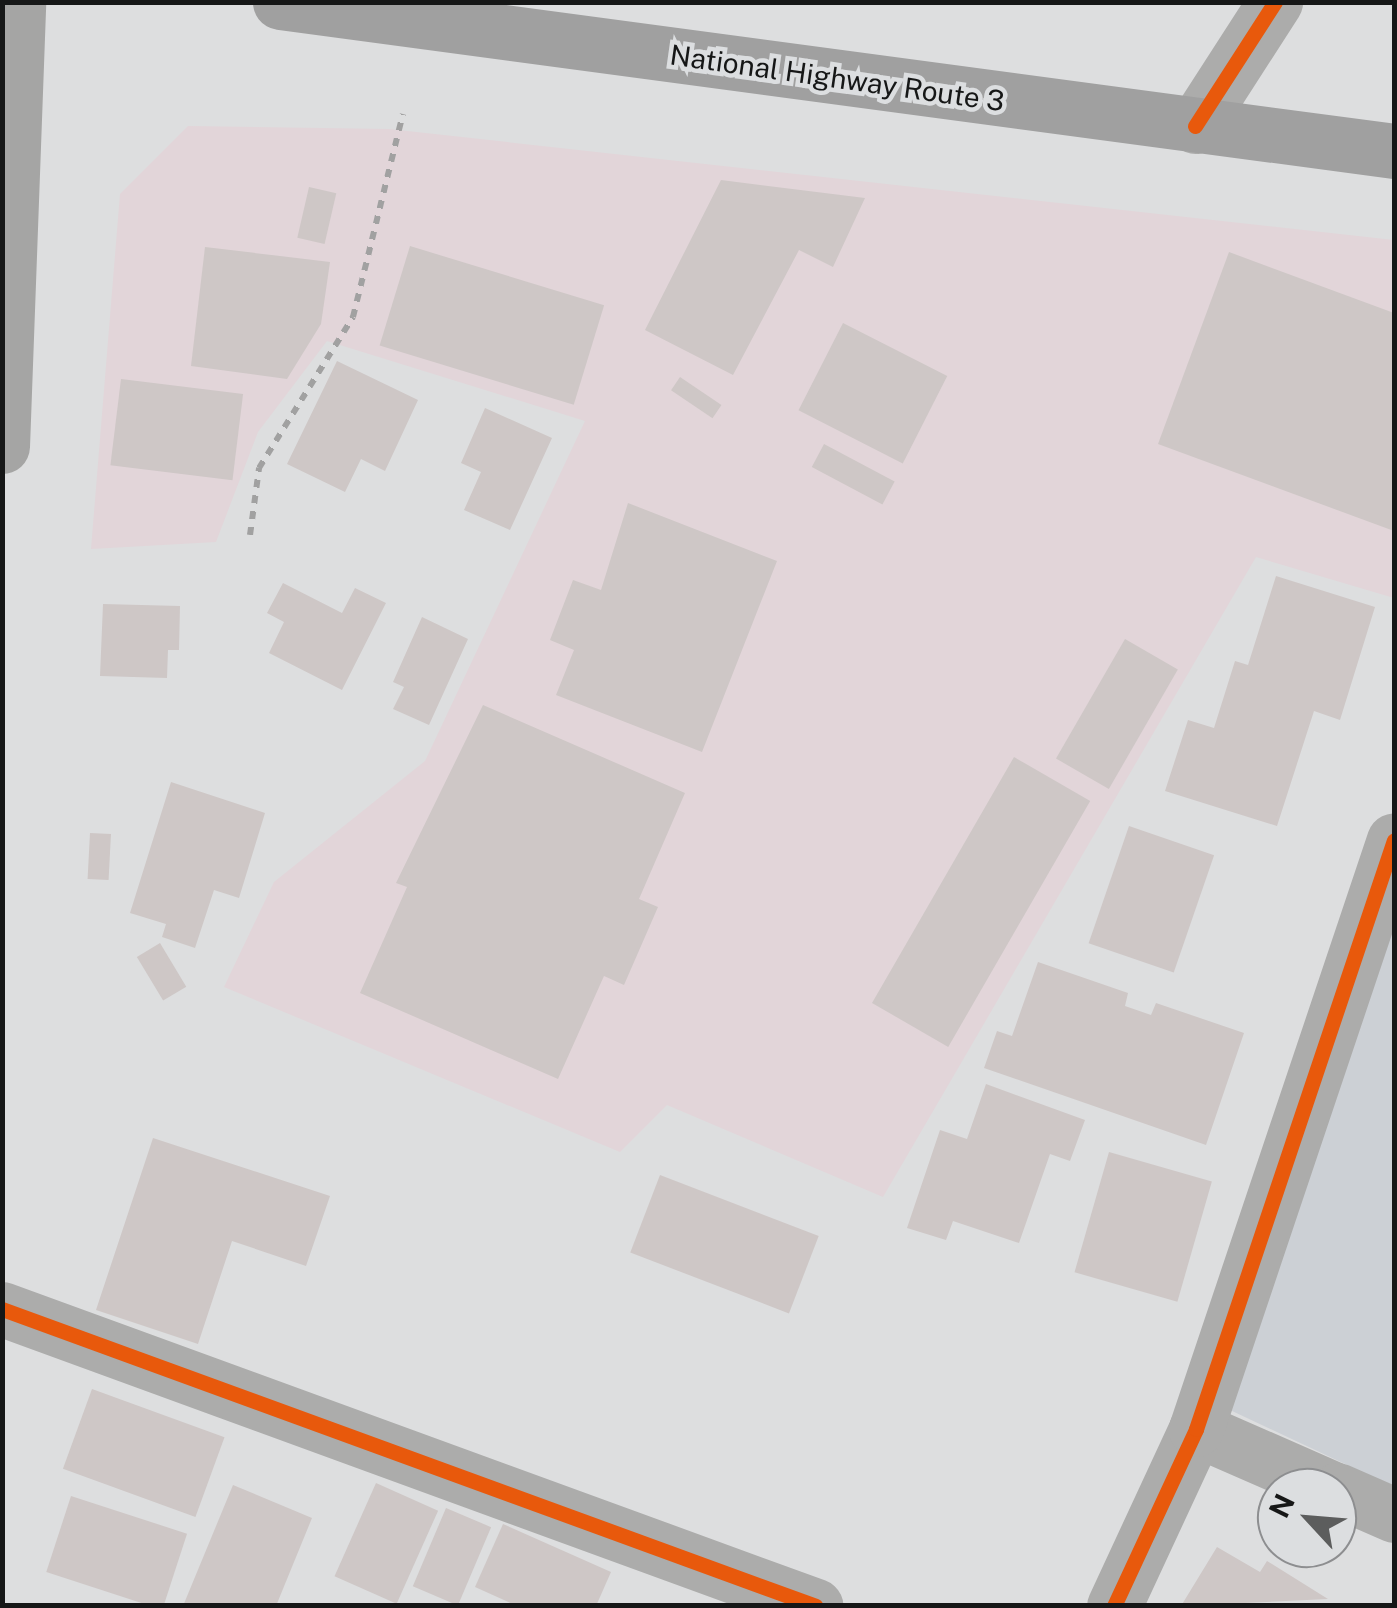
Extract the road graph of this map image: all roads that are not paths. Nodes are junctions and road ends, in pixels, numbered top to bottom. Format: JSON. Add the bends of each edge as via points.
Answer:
{"nodes":[{"id":1,"x":18,"y":2,"type":"edge"},
{"id":2,"x":280,"y":2,"type":"edge"},
{"id":3,"x":1275,"y":2,"type":"edge"},
{"id":4,"x":1195,"y":126,"type":"junction"},
{"id":5,"x":1394,"y":152,"type":"edge"},
{"id":6,"x":2,"y":446,"type":"edge"},
{"id":7,"x":1394,"y":840,"type":"edge"},
{"id":8,"x":2,"y":1309,"type":"edge"},
{"id":9,"x":1196,"y":1429,"type":"junction"},
{"id":10,"x":1286,"y":1468,"type":"edge"},
{"id":11,"x":1357,"y":1499,"type":"edge"},
{"id":12,"x":1394,"y":1515,"type":"edge"},
{"id":13,"x":816,"y":1606,"type":"edge"},
{"id":14,"x":1114,"y":1606,"type":"edge"}],
"edges":[{"from":1,"to":6,"type":"main road"},
{"from":2,"to":4,"type":"highway","name":"National Highway Route 3"},
{"from":3,"to":4,"type":"street"},
{"from":4,"to":5,"type":"highway","name":"National Highway Route 3"},
{"from":7,"to":9,"type":"street"},
{"from":8,"to":13,"type":"street"},
{"from":9,"to":10,"type":"street"},
{"from":9,"to":14,"type":"street"},
{"from":11,"to":12,"type":"street"}]}
